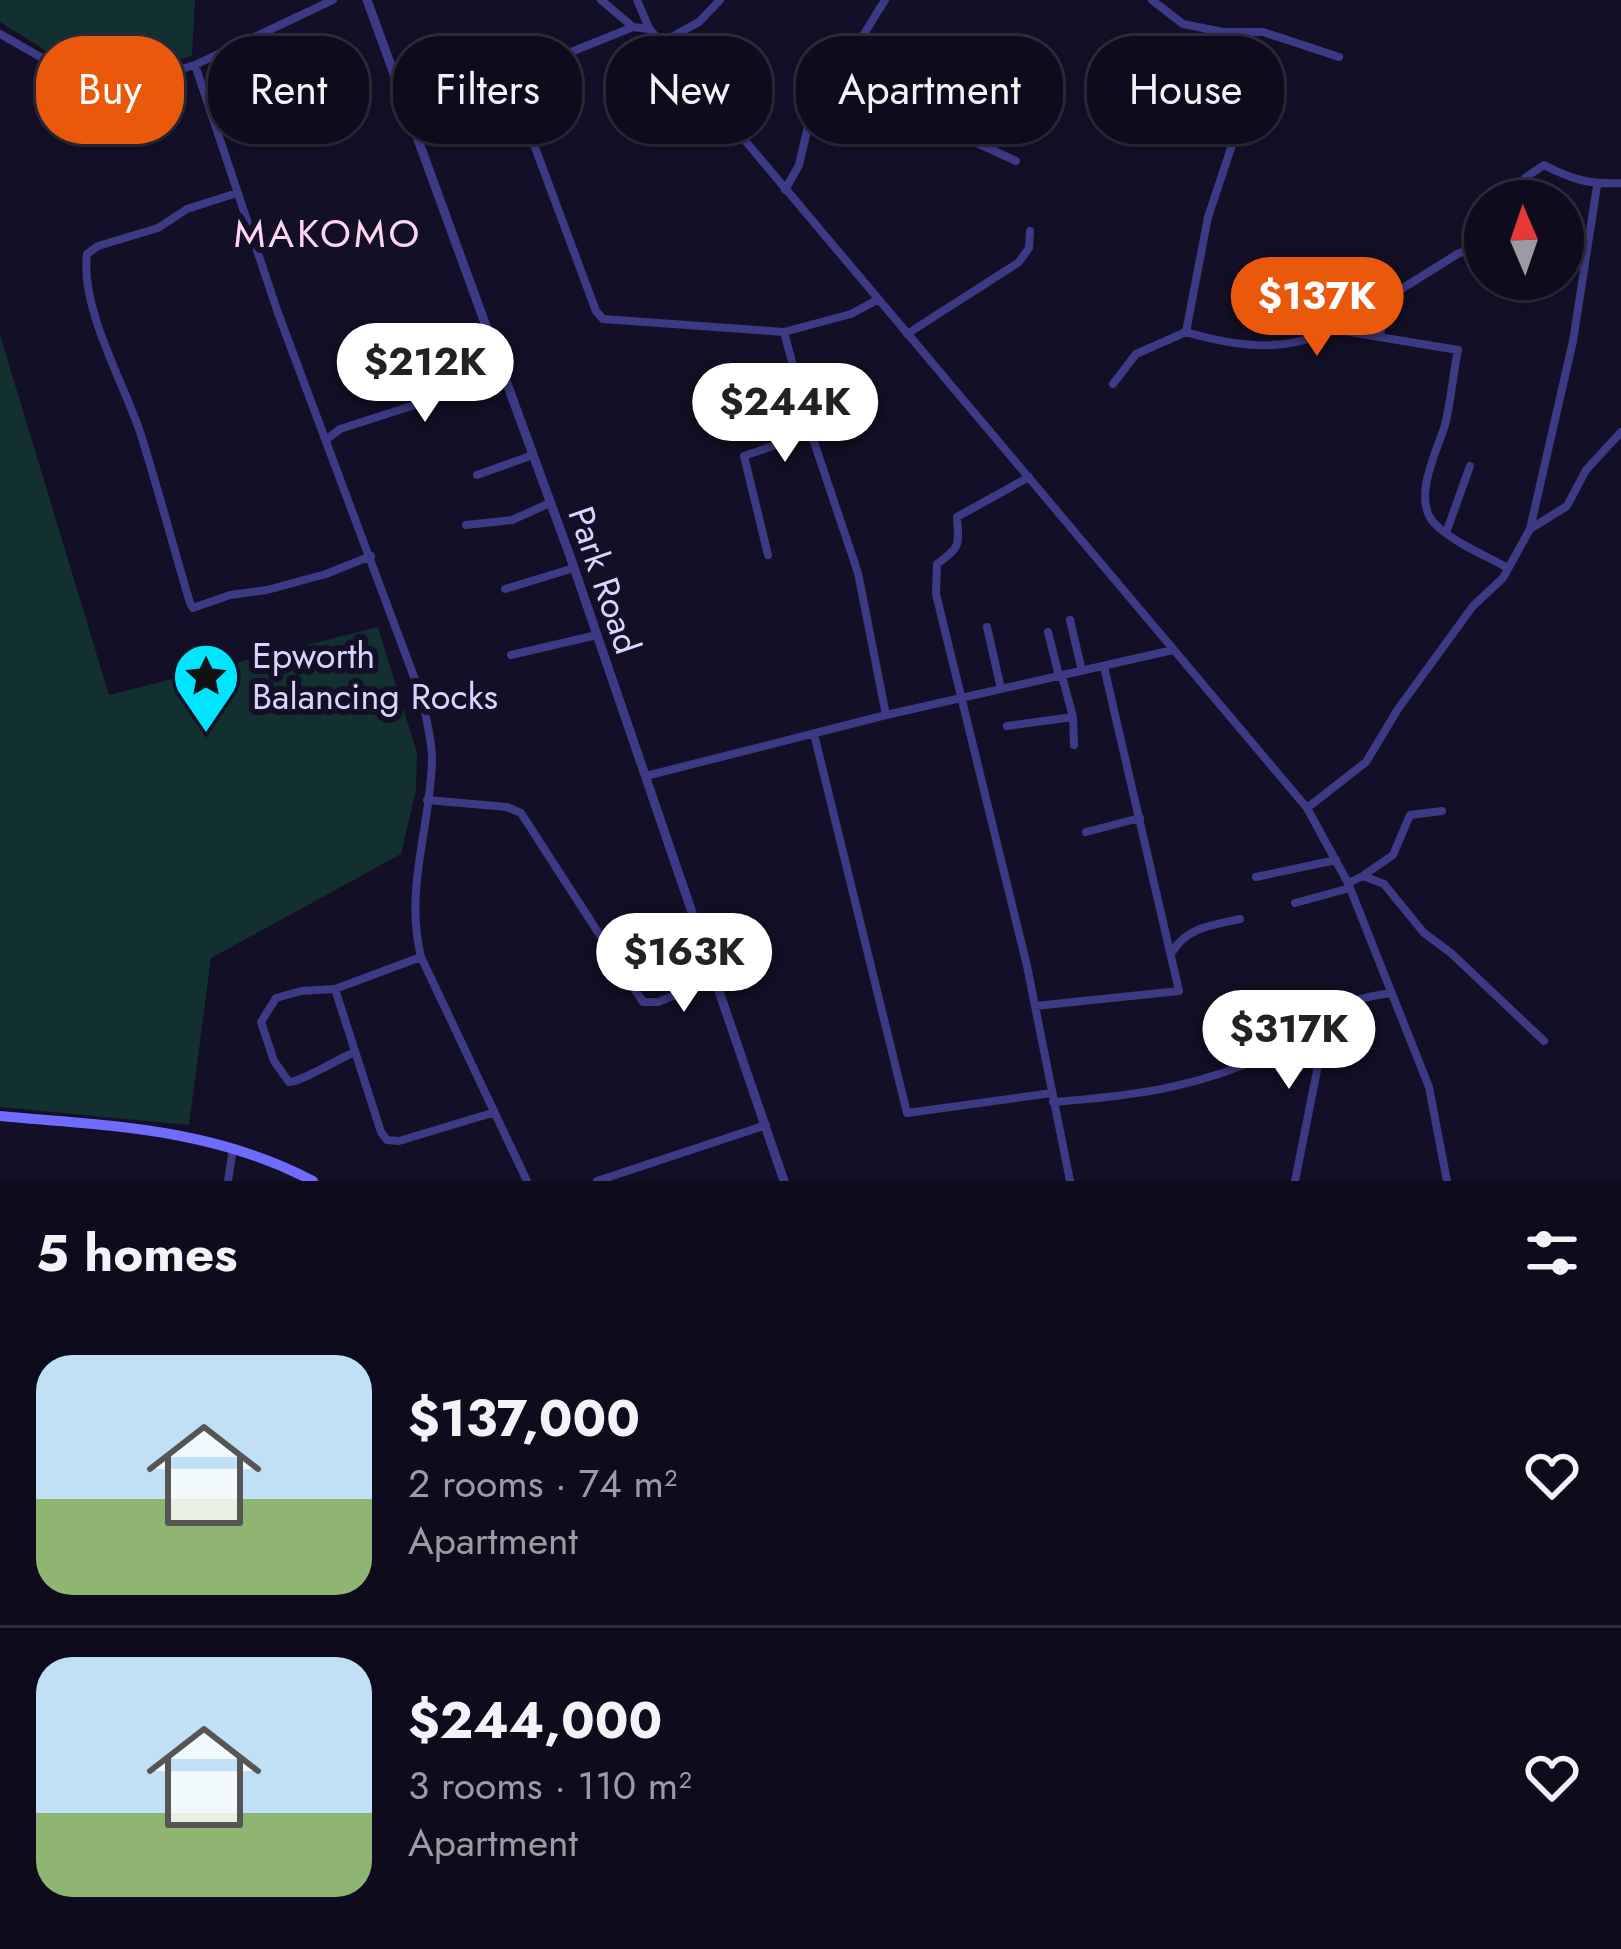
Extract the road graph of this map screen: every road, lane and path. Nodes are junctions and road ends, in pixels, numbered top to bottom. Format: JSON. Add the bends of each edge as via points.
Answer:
{"nodes":[{"id":1,"x":333,"y":0,"type":"edge"},
{"id":2,"x":367,"y":0,"type":"edge"},
{"id":3,"x":601,"y":0,"type":"edge"},
{"id":4,"x":637,"y":0,"type":"edge"},
{"id":5,"x":719,"y":0,"type":"edge"},
{"id":6,"x":885,"y":0,"type":"edge"},
{"id":7,"x":1152,"y":0,"type":"edge"},
{"id":8,"x":633,"y":27,"type":"junction"},
{"id":9,"x":650,"y":29,"type":"junction"},
{"id":10,"x":1248,"y":32,"type":"junction"},
{"id":11,"x":0,"y":34,"type":"edge"},
{"id":12,"x":656,"y":36,"type":"edge"},
{"id":13,"x":672,"y":36,"type":"edge"},
{"id":14,"x":864,"y":36,"type":"edge"},
{"id":15,"x":582,"y":47,"type":"edge"},
{"id":16,"x":1339,"y":57,"type":"dead end"},
{"id":17,"x":195,"y":65,"type":"junction"},
{"id":18,"x":393,"y":71,"type":"edge"},
{"id":19,"x":420,"y":144,"type":"edge"},
{"id":20,"x":534,"y":144,"type":"edge"},
{"id":21,"x":747,"y":144,"type":"edge"},
{"id":22,"x":806,"y":144,"type":"edge"},
{"id":23,"x":979,"y":144,"type":"edge"},
{"id":24,"x":1016,"y":161,"type":"dead end"},
{"id":25,"x":1524,"y":180,"type":"edge"},
{"id":26,"x":1576,"y":180,"type":"edge"},
{"id":27,"x":1584,"y":182,"type":"edge"},
{"id":28,"x":1621,"y":183,"type":"edge"},
{"id":29,"x":1597,"y":186,"type":"junction"},
{"id":30,"x":785,"y":190,"type":"junction"},
{"id":31,"x":237,"y":193,"type":"junction"},
{"id":32,"x":1030,"y":231,"type":"dead end"},
{"id":33,"x":1464,"y":252,"type":"edge"},
{"id":34,"x":877,"y":300,"type":"junction"},
{"id":35,"x":784,"y":332,"type":"junction"},
{"id":36,"x":1186,"y":332,"type":"junction"},
{"id":37,"x":907,"y":334,"type":"junction"},
{"id":38,"x":1379,"y":336,"type":"junction"},
{"id":39,"x":505,"y":376,"type":"junction"},
{"id":40,"x":1113,"y":384,"type":"dead end"},
{"id":41,"x":1621,"y":432,"type":"edge"},
{"id":42,"x":811,"y":434,"type":"junction"},
{"id":43,"x":327,"y":439,"type":"junction"},
{"id":44,"x":533,"y":455,"type":"junction"},
{"id":45,"x":1469,"y":466,"type":"dead end"},
{"id":46,"x":477,"y":475,"type":"dead end"},
{"id":47,"x":1029,"y":477,"type":"junction"},
{"id":48,"x":550,"y":503,"type":"junction"},
{"id":49,"x":466,"y":525,"type":"dead end"},
{"id":50,"x":1529,"y":529,"type":"junction"},
{"id":51,"x":1446,"y":533,"type":"junction"},
{"id":52,"x":767,"y":555,"type":"dead end"},
{"id":53,"x":371,"y":556,"type":"junction"},
{"id":54,"x":574,"y":568,"type":"junction"},
{"id":55,"x":1508,"y":568,"type":"junction"},
{"id":56,"x":505,"y":589,"type":"dead end"},
{"id":57,"x":1070,"y":620,"type":"dead end"},
{"id":58,"x":987,"y":627,"type":"dead end"},
{"id":59,"x":1048,"y":632,"type":"dead end"},
{"id":60,"x":597,"y":635,"type":"junction"},
{"id":61,"x":1173,"y":650,"type":"junction"},
{"id":62,"x":511,"y":655,"type":"dead end"},
{"id":63,"x":1104,"y":667,"type":"junction"},
{"id":64,"x":1082,"y":671,"type":"junction"},
{"id":65,"x":1061,"y":676,"type":"junction"},
{"id":66,"x":1001,"y":689,"type":"junction"},
{"id":67,"x":960,"y":698,"type":"junction"},
{"id":68,"x":886,"y":715,"type":"junction"},
{"id":69,"x":1072,"y":717,"type":"junction"},
{"id":70,"x":1007,"y":727,"type":"dead end"},
{"id":71,"x":814,"y":734,"type":"junction"},
{"id":72,"x":1074,"y":745,"type":"dead end"},
{"id":73,"x":646,"y":776,"type":"junction"},
{"id":74,"x":428,"y":800,"type":"junction"},
{"id":75,"x":1307,"y":808,"type":"junction"},
{"id":76,"x":1442,"y":811,"type":"dead end"},
{"id":77,"x":1140,"y":818,"type":"junction"},
{"id":78,"x":1086,"y":832,"type":"dead end"},
{"id":79,"x":1336,"y":860,"type":"junction"},
{"id":80,"x":1363,"y":876,"type":"junction"},
{"id":81,"x":1256,"y":877,"type":"dead end"},
{"id":82,"x":1349,"y":886,"type":"junction"},
{"id":83,"x":1295,"y":903,"type":"dead end"},
{"id":84,"x":1240,"y":919,"type":"dead end"},
{"id":85,"x":1172,"y":953,"type":"junction"},
{"id":86,"x":422,"y":957,"type":"junction"},
{"id":87,"x":716,"y":979,"type":"junction"},
{"id":88,"x":334,"y":989,"type":"junction"},
{"id":89,"x":1391,"y":993,"type":"junction"},
{"id":90,"x":1035,"y":1006,"type":"junction"},
{"id":91,"x":1328,"y":1013,"type":"junction"},
{"id":92,"x":1544,"y":1041,"type":"dead end"},
{"id":93,"x":355,"y":1052,"type":"junction"},
{"id":94,"x":1052,"y":1097,"type":"junction"},
{"id":95,"x":492,"y":1113,"type":"junction"},
{"id":96,"x":0,"y":1116,"type":"edge"},
{"id":97,"x":766,"y":1126,"type":"junction"},
{"id":98,"x":234,"y":1146,"type":"junction"},
{"id":99,"x":228,"y":1181,"type":"edge"},
{"id":100,"x":313,"y":1181,"type":"edge"},
{"id":101,"x":526,"y":1181,"type":"edge"},
{"id":102,"x":597,"y":1181,"type":"edge"},
{"id":103,"x":784,"y":1181,"type":"edge"},
{"id":104,"x":1070,"y":1181,"type":"edge"},
{"id":105,"x":1295,"y":1181,"type":"edge"},
{"id":106,"x":1447,"y":1181,"type":"edge"}],
"edges":[{"from":1,"to":17,"type":"street"},
{"from":2,"to":18,"type":"street","name":"Park Road"},
{"from":3,"to":8,"type":"street"},
{"from":4,"to":9,"type":"street"},
{"from":5,"to":13,"type":"street"},
{"from":6,"to":14,"type":"street"},
{"from":7,"to":10,"type":"street","via":[[1183,23]]},
{"from":8,"to":9,"type":"street"},
{"from":8,"to":15,"type":"street"},
{"from":9,"to":12,"type":"street"},
{"from":10,"to":16,"type":"street"},
{"from":10,"to":36,"type":"street","via":[[1233,70],[1239,124],[1208,217]]},
{"from":11,"to":17,"type":"street","via":[[109,90]]},
{"from":17,"to":31,"type":"street"},
{"from":19,"to":39,"type":"street","name":"Park Road"},
{"from":20,"to":35,"type":"street","via":[[604,319]]},
{"from":21,"to":30,"type":"street"},
{"from":22,"to":30,"type":"street"},
{"from":23,"to":24,"type":"street"},
{"from":25,"to":26,"type":"street","via":[[1544,165]]},
{"from":27,"to":29,"type":"street"},
{"from":28,"to":29,"type":"street"},
{"from":29,"to":50,"type":"street","via":[[1574,341]]},
{"from":30,"to":34,"type":"street"},
{"from":31,"to":43,"type":"street"},
{"from":31,"to":53,"type":"street","via":[[98,246],[85,268],[191,605]]},
{"from":32,"to":37,"type":"street","via":[[1019,262]]},
{"from":33,"to":38,"type":"street","via":[[1387,298]]},
{"from":34,"to":35,"type":"street"},
{"from":34,"to":37,"type":"street"},
{"from":35,"to":42,"type":"street"},
{"from":36,"to":38,"type":"street","via":[[1254,346],[1331,329]]},
{"from":36,"to":40,"type":"street","via":[[1136,354]]},
{"from":37,"to":47,"type":"street"},
{"from":38,"to":51,"type":"street","via":[[1458,350],[1426,498],[1430,518]]},
{"from":39,"to":43,"type":"street"},
{"from":39,"to":44,"type":"street","name":"Park Road"},
{"from":41,"to":50,"type":"street","via":[[1567,506]]},
{"from":42,"to":52,"type":"street","via":[[744,456]]},
{"from":42,"to":68,"type":"street","via":[[855,563]]},
{"from":43,"to":53,"type":"street"},
{"from":44,"to":46,"type":"street"},
{"from":44,"to":48,"type":"street","name":"Park Road"},
{"from":45,"to":51,"type":"street"},
{"from":47,"to":61,"type":"street"},
{"from":47,"to":67,"type":"street","via":[[957,517],[956,549],[937,564],[935,594]]},
{"from":48,"to":49,"type":"street","via":[[512,520]]},
{"from":48,"to":54,"type":"street","name":"Park Road"},
{"from":50,"to":55,"type":"street"},
{"from":51,"to":55,"type":"street"},
{"from":53,"to":74,"type":"street","via":[[423,701],[432,755]]},
{"from":54,"to":56,"type":"street"},
{"from":54,"to":60,"type":"street","name":"Park Road"},
{"from":55,"to":75,"type":"street","via":[[1427,667],[1366,762]]},
{"from":57,"to":64,"type":"street"},
{"from":58,"to":66,"type":"street"},
{"from":59,"to":65,"type":"street"},
{"from":60,"to":62,"type":"street"},
{"from":60,"to":73,"type":"street","name":"Park Road"},
{"from":61,"to":63,"type":"street"},
{"from":61,"to":75,"type":"street"},
{"from":63,"to":64,"type":"street"},
{"from":63,"to":77,"type":"street"},
{"from":64,"to":65,"type":"street"},
{"from":65,"to":66,"type":"street"},
{"from":65,"to":69,"type":"street"},
{"from":66,"to":67,"type":"street"},
{"from":67,"to":68,"type":"street"},
{"from":67,"to":90,"type":"street"},
{"from":68,"to":71,"type":"street"},
{"from":69,"to":70,"type":"street"},
{"from":69,"to":72,"type":"street"},
{"from":71,"to":73,"type":"street"},
{"from":71,"to":94,"type":"street","via":[[907,1113]]},
{"from":73,"to":87,"type":"street","name":"Park Road"},
{"from":74,"to":86,"type":"street","via":[[413,916]]},
{"from":74,"to":87,"type":"street","via":[[521,813],[643,1002]]},
{"from":75,"to":79,"type":"street"},
{"from":76,"to":80,"type":"street","via":[[1410,815],[1394,855]]},
{"from":77,"to":78,"type":"street"},
{"from":77,"to":85,"type":"street"},
{"from":79,"to":81,"type":"street"},
{"from":79,"to":82,"type":"street"},
{"from":80,"to":82,"type":"street"},
{"from":80,"to":92,"type":"street","via":[[1384,884],[1424,933]]},
{"from":82,"to":83,"type":"street"},
{"from":82,"to":89,"type":"street"},
{"from":84,"to":85,"type":"street","via":[[1192,931]]},
{"from":85,"to":90,"type":"street","via":[[1179,991]]},
{"from":86,"to":88,"type":"street"},
{"from":86,"to":95,"type":"street"},
{"from":87,"to":97,"type":"street","name":"Park Road"},
{"from":88,"to":93,"type":"street"},
{"from":88,"to":93,"type":"street","via":[[276,998],[261,1022],[289,1082]]},
{"from":89,"to":91,"type":"street"},
{"from":89,"to":106,"type":"street","via":[[1429,1087]]},
{"from":90,"to":94,"type":"street"},
{"from":91,"to":94,"type":"street","via":[[1279,1050],[1192,1083],[1134,1096]]},
{"from":91,"to":105,"type":"street"},
{"from":93,"to":95,"type":"street","via":[[387,1140]]},
{"from":94,"to":104,"type":"street"},
{"from":95,"to":101,"type":"street"},
{"from":96,"to":98,"type":"main road"},
{"from":97,"to":102,"type":"street"},
{"from":97,"to":103,"type":"street","name":"Park Road"},
{"from":98,"to":99,"type":"street"},
{"from":98,"to":100,"type":"main road"}]}
